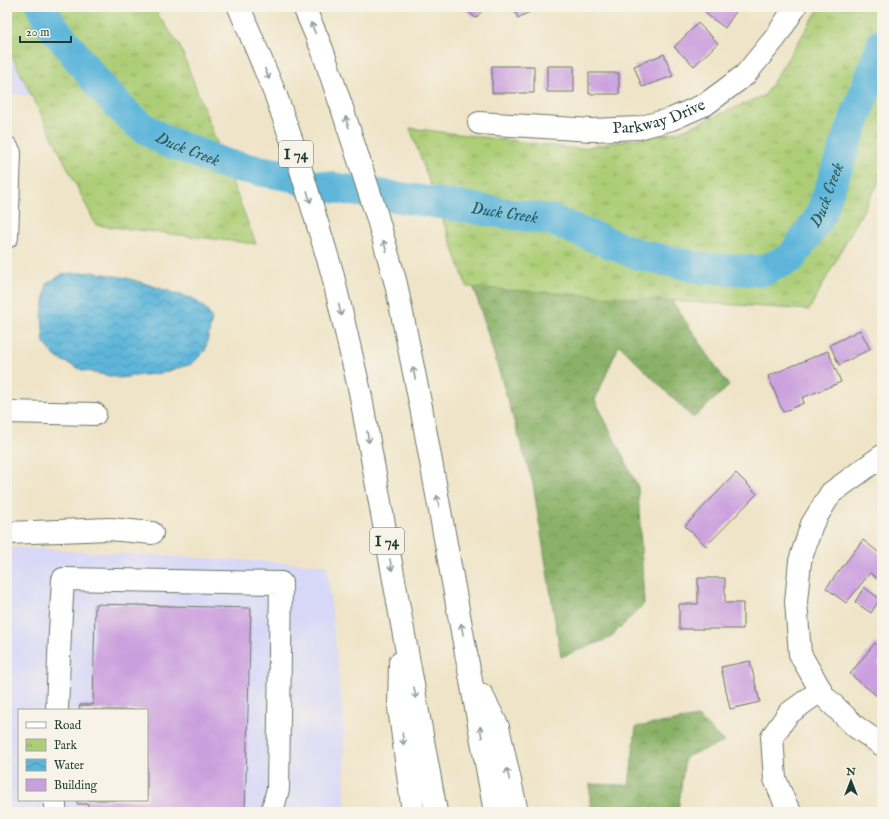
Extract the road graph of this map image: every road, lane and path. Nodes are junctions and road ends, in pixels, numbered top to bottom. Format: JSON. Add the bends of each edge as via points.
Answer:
{"nodes":[{"id":1,"x":240,"y":7,"type":"edge"},
{"id":2,"x":304,"y":7,"type":"edge"},
{"id":3,"x":795,"y":7,"type":"edge"},
{"id":4,"x":479,"y":122,"type":"dead end"},
{"id":5,"x":7,"y":148,"type":"edge"},
{"id":6,"x":7,"y":238,"type":"edge"},
{"id":7,"x":7,"y":412,"type":"edge"},
{"id":8,"x":95,"y":414,"type":"dead end"},
{"id":9,"x":882,"y":456,"type":"edge"},
{"id":10,"x":7,"y":533,"type":"edge"},
{"id":11,"x":152,"y":533,"type":"dead end"},
{"id":12,"x":401,"y":616,"type":"junction"},
{"id":13,"x":469,"y":667,"type":"junction"},
{"id":14,"x":821,"y":690,"type":"junction"},
{"id":15,"x":57,"y":709,"type":"edge"},
{"id":16,"x":882,"y":745,"type":"edge"},
{"id":17,"x":55,"y":801,"type":"edge"},
{"id":18,"x":55,"y":812,"type":"edge"},
{"id":19,"x":272,"y":812,"type":"edge"},
{"id":20,"x":413,"y":812,"type":"edge"},
{"id":21,"x":436,"y":812,"type":"edge"},
{"id":22,"x":496,"y":812,"type":"edge"},
{"id":23,"x":517,"y":812,"type":"edge"},
{"id":24,"x":790,"y":812,"type":"edge"}],
"edges":[{"from":1,"to":12,"type":"main road","number":"I 74","one_way":true,"via":[[295,150],[332,272],[360,392]]},
{"from":13,"to":2,"type":"main road","one_way":true,"via":[[396,284],[342,108],[322,49]]},
{"from":3,"to":4,"type":"main road","name":"Parkway Drive","via":[[776,37],[745,76],[706,104],[672,119],[638,128],[592,130]]},
{"from":5,"to":6,"type":"main road","via":[[10,153]]},
{"from":7,"to":8,"type":"main road"},
{"from":9,"to":14,"type":"main road","via":[[831,493],[812,524],[800,561],[796,602],[800,654]]},
{"from":10,"to":11,"type":"main road","via":[[110,529]]},
{"from":12,"to":20,"type":"main road","one_way":true,"via":[[399,707]]},
{"from":12,"to":21,"type":"main road","number":"I 74","one_way":true},
{"from":22,"to":13,"type":"main road","one_way":true},
{"from":23,"to":13,"type":"main road","one_way":true,"via":[[498,727]]},
{"from":14,"to":16,"type":"main road","via":[[856,727]]},
{"from":14,"to":24,"type":"main road","via":[[788,714],[772,737],[774,779]]},
{"from":15,"to":19,"type":"main road","via":[[63,579],[281,583],[278,789]]},
{"from":17,"to":18,"type":"main road"}]}
